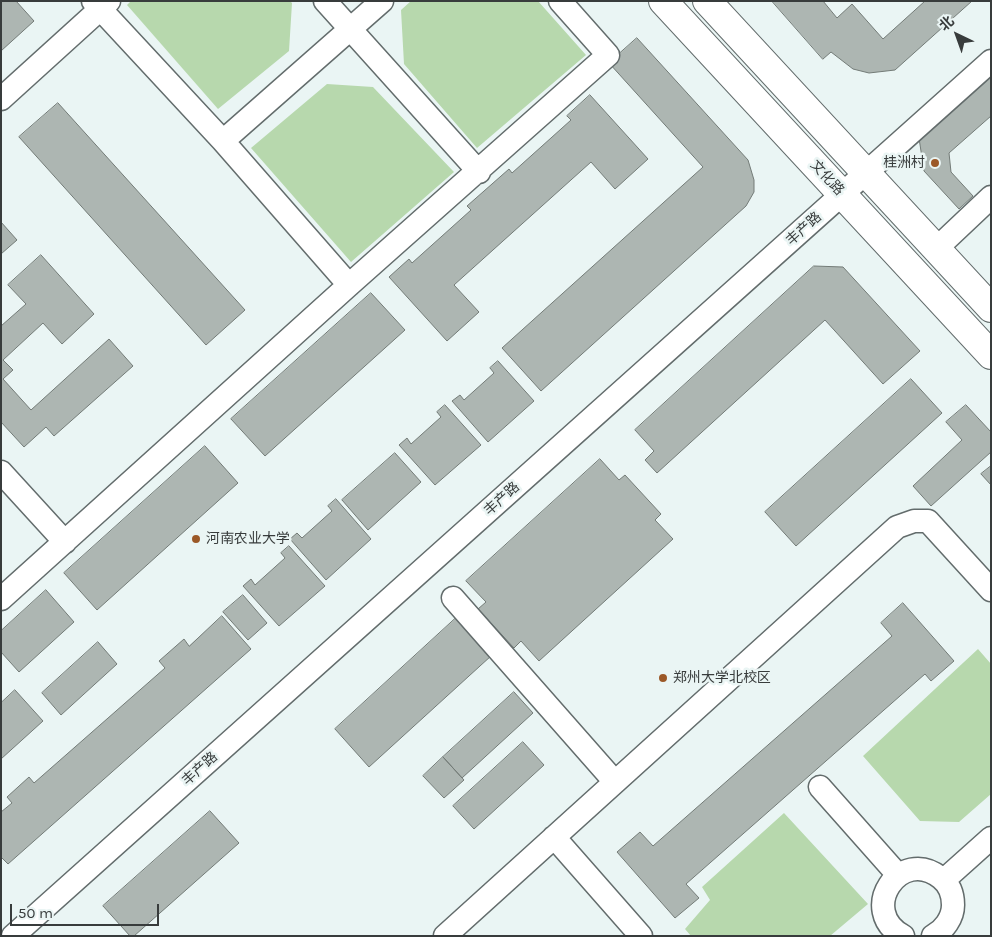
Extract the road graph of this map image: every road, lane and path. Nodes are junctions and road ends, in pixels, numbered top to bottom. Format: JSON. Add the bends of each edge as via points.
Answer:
{"nodes":[{"id":1,"x":325,"y":1,"type":"edge"},
{"id":2,"x":382,"y":1,"type":"edge"},
{"id":3,"x":560,"y":1,"type":"edge"},
{"id":4,"x":663,"y":1,"type":"edge"},
{"id":5,"x":707,"y":1,"type":"edge"},
{"id":6,"x":101,"y":4,"type":"edge"},
{"id":7,"x":351,"y":30,"type":"junction"},
{"id":8,"x":991,"y":61,"type":"edge"},
{"id":9,"x":1,"y":99,"type":"edge"},
{"id":10,"x":223,"y":141,"type":"junction"},
{"id":11,"x":478,"y":172,"type":"junction"},
{"id":12,"x":866,"y":173,"type":"junction"},
{"id":13,"x":842,"y":195,"type":"junction"},
{"id":14,"x":991,"y":197,"type":"edge"},
{"id":15,"x":936,"y":248,"type":"junction"},
{"id":16,"x":349,"y":284,"type":"junction"},
{"id":17,"x":991,"y":308,"type":"edge"},
{"id":18,"x":991,"y":355,"type":"edge"},
{"id":19,"x":1,"y":472,"type":"edge"},
{"id":20,"x":65,"y":542,"type":"junction"},
{"id":21,"x":991,"y":590,"type":"edge"},
{"id":22,"x":453,"y":598,"type":"dead end"},
{"id":23,"x":1,"y":599,"type":"edge"},
{"id":24,"x":615,"y":782,"type":"junction"},
{"id":25,"x":820,"y":787,"type":"dead end"},
{"id":26,"x":554,"y":837,"type":"junction"},
{"id":27,"x":991,"y":838,"type":"edge"},
{"id":28,"x":898,"y":875,"type":"junction"},
{"id":29,"x":944,"y":880,"type":"junction"},
{"id":30,"x":892,"y":933,"type":"edge"},
{"id":31,"x":944,"y":933,"type":"edge"},
{"id":32,"x":13,"y":936,"type":"edge"},
{"id":33,"x":445,"y":936,"type":"edge"},
{"id":34,"x":641,"y":936,"type":"edge"}],
"edges":[{"from":1,"to":7,"type":"street"},
{"from":2,"to":7,"type":"street"},
{"from":3,"to":11,"type":"street","via":[[608,55]]},
{"from":4,"to":13,"type":"main road","name":"文化路"},
{"from":5,"to":12,"type":"main road"},
{"from":6,"to":9,"type":"street"},
{"from":6,"to":10,"type":"street"},
{"from":7,"to":10,"type":"street"},
{"from":7,"to":11,"type":"street"},
{"from":8,"to":12,"type":"street","name":"丰产路"},
{"from":10,"to":16,"type":"street"},
{"from":11,"to":16,"type":"street"},
{"from":12,"to":13,"type":"street","name":"丰产路"},
{"from":12,"to":15,"type":"main road"},
{"from":13,"to":18,"type":"main road","name":"文化路"},
{"from":13,"to":32,"type":"street","name":"丰产路"},
{"from":14,"to":15,"type":"street"},
{"from":15,"to":17,"type":"main road"},
{"from":16,"to":20,"type":"street"},
{"from":19,"to":20,"type":"street"},
{"from":20,"to":23,"type":"street"},
{"from":21,"to":24,"type":"street","via":[[928,522],[914,521],[897,527]]},
{"from":22,"to":24,"type":"street"},
{"from":24,"to":26,"type":"street"},
{"from":25,"to":28,"type":"street"},
{"from":26,"to":33,"type":"street"},
{"from":26,"to":34,"type":"street"},
{"from":27,"to":29,"type":"street"},
{"from":28,"to":29,"type":"street","via":[[917,869],[927,870]]},
{"from":28,"to":30,"type":"street","via":[[885,892],[883,902]]},
{"from":29,"to":31,"type":"street","via":[[953,899],[953,909]]}]}
